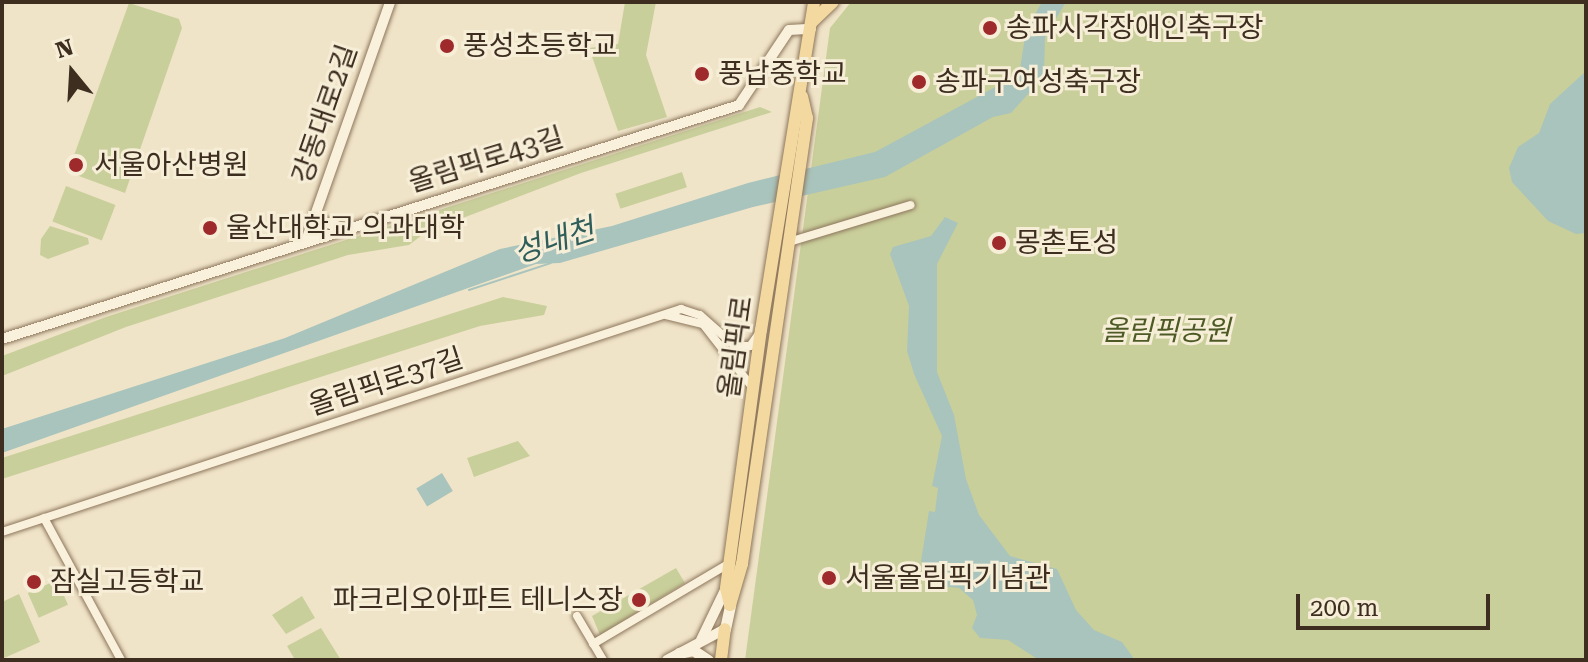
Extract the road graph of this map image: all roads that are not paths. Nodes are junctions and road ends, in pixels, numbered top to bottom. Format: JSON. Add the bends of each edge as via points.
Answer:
{"nodes":[{"id":1,"x":390,"y":2,"type":"edge"},
{"id":2,"x":814,"y":2,"type":"edge"},
{"id":3,"x":833,"y":2,"type":"edge"},
{"id":4,"x":812,"y":26,"type":"junction"},
{"id":5,"x":802,"y":97,"type":"junction"},
{"id":6,"x":911,"y":205,"type":"dead end"},
{"id":7,"x":314,"y":219,"type":"junction"},
{"id":8,"x":344,"y":228,"type":"junction"},
{"id":9,"x":785,"y":239,"type":"junction"},
{"id":10,"x":306,"y":241,"type":"junction"},
{"id":11,"x":662,"y":315,"type":"junction"},
{"id":12,"x":761,"y":330,"type":"junction"},
{"id":13,"x":2,"y":339,"type":"edge"},
{"id":14,"x":754,"y":392,"type":"junction"},
{"id":15,"x":44,"y":518,"type":"junction"},
{"id":16,"x":2,"y":532,"type":"edge"},
{"id":17,"x":731,"y":563,"type":"junction"},
{"id":18,"x":726,"y":588,"type":"junction"},
{"id":19,"x":730,"y":605,"type":"junction"},
{"id":20,"x":577,"y":616,"type":"dead end"},
{"id":21,"x":725,"y":629,"type":"junction"},
{"id":22,"x":700,"y":642,"type":"junction"},
{"id":23,"x":593,"y":644,"type":"junction"},
{"id":24,"x":679,"y":653,"type":"junction"},
{"id":25,"x":121,"y":660,"type":"edge"},
{"id":26,"x":603,"y":660,"type":"edge"},
{"id":27,"x":667,"y":660,"type":"edge"},
{"id":28,"x":708,"y":660,"type":"edge"},
{"id":29,"x":721,"y":660,"type":"edge"}],
"edges":[{"from":1,"to":7,"type":"street","name":"강동대로2길"},
{"from":2,"to":4,"type":"main road","name":"올림픽로"},
{"from":3,"to":4,"type":"main road"},
{"from":4,"to":5,"type":"main road","name":"올림픽로"},
{"from":4,"to":8,"type":"street","name":"올림픽로43길","via":[[789,30],[739,105]]},
{"from":5,"to":9,"type":"main road","name":"올림픽로","via":[[791,122]]},
{"from":5,"to":9,"type":"main road","name":"올림픽로","via":[[807,118]]},
{"from":6,"to":9,"type":"street"},
{"from":7,"to":8,"type":"street"},
{"from":7,"to":10,"type":"street","name":"강동대로2길"},
{"from":8,"to":10,"type":"street","name":"올림픽로43길"},
{"from":9,"to":12,"type":"main road","name":"올림픽로"},
{"from":9,"to":19,"type":"main road","name":"올림픽로","via":[[742,564]]},
{"from":10,"to":13,"type":"street","name":"올림픽로43길"},
{"from":11,"to":12,"type":"street","via":[[681,309],[700,315],[742,348],[750,346]]},
{"from":11,"to":14,"type":"street","via":[[703,324],[739,365]]},
{"from":11,"to":15,"type":"street","name":"올림픽로37길"},
{"from":12,"to":14,"type":"main road","name":"올림픽로"},
{"from":14,"to":17,"type":"main road","name":"올림픽로"},
{"from":15,"to":16,"type":"street","name":"올림픽로37길"},
{"from":15,"to":25,"type":"street"},
{"from":17,"to":18,"type":"main road","name":"올림픽로"},
{"from":17,"to":23,"type":"street"},
{"from":18,"to":19,"type":"main road","name":"올림픽로"},
{"from":18,"to":22,"type":"street"},
{"from":19,"to":21,"type":"main road","name":"올림픽로"},
{"from":20,"to":23,"type":"street"},
{"from":21,"to":22,"type":"street"},
{"from":21,"to":29,"type":"main road","name":"올림픽로"},
{"from":22,"to":24,"type":"street"},
{"from":23,"to":26,"type":"street"},
{"from":24,"to":27,"type":"street"},
{"from":24,"to":28,"type":"main road","via":[[693,650]]}]}
